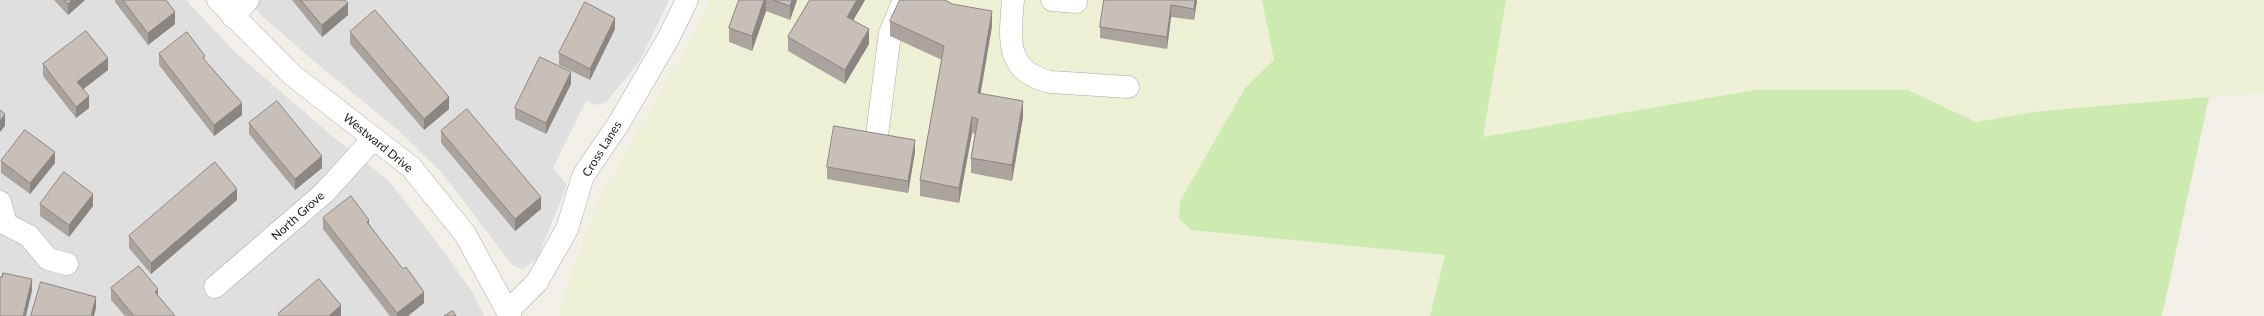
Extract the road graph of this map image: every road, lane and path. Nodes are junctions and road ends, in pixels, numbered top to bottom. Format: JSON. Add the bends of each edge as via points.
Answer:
{"nodes":[{"id":1,"x":218,"y":0,"type":"edge"},
{"id":2,"x":248,"y":0,"type":"edge"},
{"id":3,"x":687,"y":0,"type":"edge"},
{"id":4,"x":904,"y":0,"type":"edge"},
{"id":5,"x":1013,"y":0,"type":"edge"},
{"id":6,"x":1052,"y":0,"type":"edge"},
{"id":7,"x":1076,"y":2,"type":"dead end"},
{"id":8,"x":233,"y":17,"type":"junction"},
{"id":9,"x":1128,"y":87,"type":"dead end"},
{"id":10,"x":877,"y":135,"type":"edge"},
{"id":11,"x":374,"y":138,"type":"junction"},
{"id":12,"x":0,"y":202,"type":"edge"},
{"id":13,"x":3,"y":228,"type":"edge"},
{"id":14,"x":67,"y":264,"type":"dead end"},
{"id":15,"x":215,"y":287,"type":"dead end"},
{"id":16,"x":509,"y":313,"type":"edge"}],
"edges":[{"from":1,"to":8,"type":"street","name":"Westward Drive"},
{"from":2,"to":8,"type":"street"},
{"from":3,"to":16,"type":"street","name":"Cross Lanes","via":[[665,44],[619,123],[583,176],[568,229],[537,282]]},
{"from":4,"to":10,"type":"street","via":[[890,34]]},
{"from":5,"to":9,"type":"street","via":[[1010,38],[1012,52],[1027,73],[1039,80],[1051,82]]},
{"from":6,"to":7,"type":"street"},
{"from":8,"to":11,"type":"street","name":"Westward Drive","via":[[292,75]]},
{"from":11,"to":15,"type":"street","name":"North Grove","via":[[324,193]]},
{"from":11,"to":16,"type":"street","name":"Westward Drive","via":[[411,167],[464,234]]},
{"from":12,"to":13,"type":"street"},
{"from":13,"to":14,"type":"street","via":[[29,236],[48,258]]}]}
